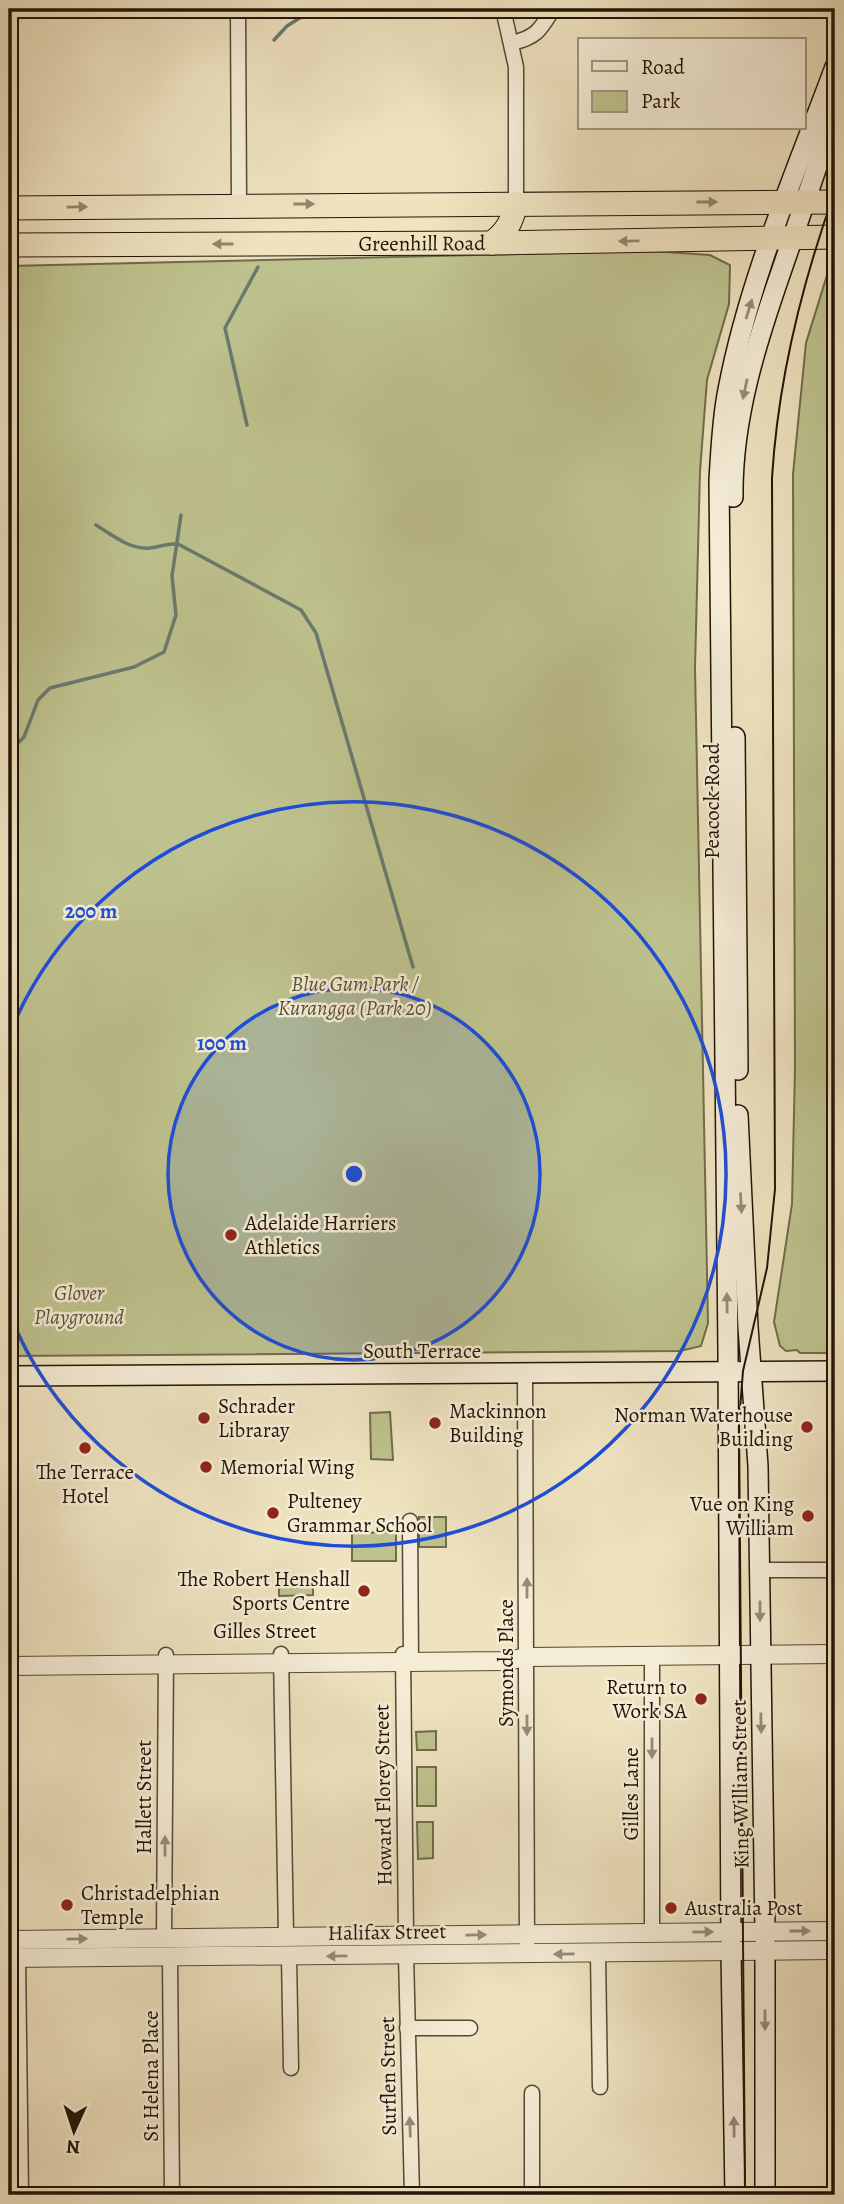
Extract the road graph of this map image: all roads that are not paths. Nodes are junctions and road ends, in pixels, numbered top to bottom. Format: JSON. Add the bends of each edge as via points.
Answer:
{"nodes":[{"id":1,"x":238,"y":9,"type":"edge"},
{"id":2,"x":503,"y":9,"type":"edge"},
{"id":3,"x":553,"y":9,"type":"edge"},
{"id":4,"x":512,"y":43,"type":"junction"},
{"id":5,"x":835,"y":67,"type":"edge"},
{"id":6,"x":835,"y":114,"type":"edge"},
{"id":7,"x":794,"y":202,"type":"junction"},
{"id":8,"x":835,"y":202,"type":"edge"},
{"id":9,"x":516,"y":203,"type":"junction"},
{"id":10,"x":649,"y":203,"type":"junction"},
{"id":11,"x":343,"y":204,"type":"junction"},
{"id":12,"x":239,"y":205,"type":"junction"},
{"id":13,"x":9,"y":208,"type":"edge"},
{"id":14,"x":835,"y":237,"type":"edge"},
{"id":15,"x":781,"y":238,"type":"junction"},
{"id":16,"x":677,"y":240,"type":"junction"},
{"id":17,"x":365,"y":243,"type":"junction"},
{"id":18,"x":492,"y":243,"type":"junction"},
{"id":19,"x":9,"y":245,"type":"edge"},
{"id":20,"x":730,"y":980,"type":"junction"},
{"id":21,"x":728,"y":1371,"type":"junction"},
{"id":22,"x":752,"y":1371,"type":"junction"},
{"id":23,"x":835,"y":1371,"type":"edge"},
{"id":24,"x":524,"y":1373,"type":"junction"},
{"id":25,"x":9,"y":1376,"type":"edge"},
{"id":26,"x":410,"y":1521,"type":"dead end"},
{"id":27,"x":760,"y":1570,"type":"junction"},
{"id":28,"x":835,"y":1570,"type":"edge"},
{"id":29,"x":835,"y":1654,"type":"edge"},
{"id":30,"x":730,"y":1655,"type":"junction"},
{"id":31,"x":760,"y":1655,"type":"junction"},
{"id":32,"x":9,"y":1656,"type":"edge"},
{"id":33,"x":652,"y":1656,"type":"junction"},
{"id":34,"x":524,"y":1657,"type":"junction"},
{"id":35,"x":407,"y":1658,"type":"junction"},
{"id":36,"x":281,"y":1659,"type":"junction"},
{"id":37,"x":44,"y":1660,"type":"junction"},
{"id":38,"x":166,"y":1660,"type":"junction"},
{"id":39,"x":9,"y":1666,"type":"edge"},
{"id":40,"x":765,"y":1931,"type":"junction"},
{"id":41,"x":835,"y":1931,"type":"edge"},
{"id":42,"x":731,"y":1932,"type":"junction"},
{"id":43,"x":652,"y":1933,"type":"junction"},
{"id":44,"x":527,"y":1934,"type":"junction"},
{"id":45,"x":286,"y":1936,"type":"junction"},
{"id":46,"x":406,"y":1936,"type":"junction"},
{"id":47,"x":164,"y":1939,"type":"junction"},
{"id":48,"x":9,"y":1940,"type":"edge"},
{"id":49,"x":835,"y":1950,"type":"edge"},
{"id":50,"x":731,"y":1952,"type":"junction"},
{"id":51,"x":765,"y":1952,"type":"junction"},
{"id":52,"x":598,"y":1953,"type":"junction"},
{"id":53,"x":527,"y":1954,"type":"junction"},
{"id":54,"x":406,"y":1955,"type":"junction"},
{"id":55,"x":288,"y":1956,"type":"junction"},
{"id":56,"x":170,"y":1957,"type":"junction"},
{"id":57,"x":13,"y":1958,"type":"edge"},
{"id":58,"x":407,"y":2028,"type":"junction"},
{"id":59,"x":470,"y":2028,"type":"dead end"},
{"id":60,"x":291,"y":2068,"type":"dead end"},
{"id":61,"x":600,"y":2087,"type":"dead end"},
{"id":62,"x":532,"y":2093,"type":"dead end"},
{"id":63,"x":15,"y":2159,"type":"edge"},
{"id":64,"x":21,"y":2195,"type":"edge"},
{"id":65,"x":172,"y":2195,"type":"edge"},
{"id":66,"x":412,"y":2195,"type":"edge"},
{"id":67,"x":532,"y":2195,"type":"edge"},
{"id":68,"x":735,"y":2195,"type":"edge"},
{"id":69,"x":765,"y":2195,"type":"edge"}],
"edges":[{"from":1,"to":12,"type":"street"},
{"from":2,"to":4,"type":"street"},
{"from":3,"to":4,"type":"street","via":[[539,32]]},
{"from":4,"to":9,"type":"street"},
{"from":5,"to":7,"type":"main road"},
{"from":6,"to":7,"type":"main road"},
{"from":7,"to":8,"type":"highway","name":"Greenhill Road"},
{"from":10,"to":7,"type":"highway","name":"Greenhill Road","one_way":true},
{"from":7,"to":15,"type":"main road","name":"Peacock Road"},
{"from":9,"to":10,"type":"highway","name":"Greenhill Road"},
{"from":9,"to":11,"type":"highway","name":"Greenhill Road"},
{"from":9,"to":18,"type":"highway","via":[[513,221]]},
{"from":10,"to":16,"type":"highway","via":[[688,223],[687,234]]},
{"from":12,"to":11,"type":"highway","name":"Greenhill Road","one_way":true},
{"from":11,"to":17,"type":"highway","via":[[327,220],[327,226],[361,236]]},
{"from":13,"to":12,"type":"highway","name":"Greenhill Road","one_way":true},
{"from":14,"to":15,"type":"highway","name":"Greenhill Road"},
{"from":15,"to":16,"type":"highway","name":"Greenhill Road"},
{"from":15,"to":20,"type":"main road","name":"Peacock Road","via":[[745,387],[732,477]]},
{"from":16,"to":18,"type":"highway","name":"Greenhill Road","one_way":true},
{"from":17,"to":18,"type":"highway","name":"Greenhill Road"},
{"from":17,"to":19,"type":"highway","name":"Greenhill Road","one_way":true},
{"from":21,"to":20,"type":"main road","name":"Peacock Road","one_way":true},
{"from":20,"to":22,"type":"main road","name":"Peacock Road","one_way":true},
{"from":21,"to":22,"type":"main road","name":"South Terrace"},
{"from":21,"to":24,"type":"main road","name":"South Terrace"},
{"from":21,"to":30,"type":"main road","name":"King William Street"},
{"from":22,"to":23,"type":"main road","name":"South Terrace"},
{"from":22,"to":27,"type":"main road","name":"King William Street"},
{"from":24,"to":25,"type":"main road","name":"South Terrace"},
{"from":34,"to":24,"type":"street","name":"Symonds Place","one_way":true},
{"from":26,"to":35,"type":"street","name":"Howard Florey Street"},
{"from":27,"to":28,"type":"street"},
{"from":27,"to":31,"type":"main road","name":"King William Street","one_way":true},
{"from":29,"to":31,"type":"street","name":"Gilles Street"},
{"from":30,"to":31,"type":"street","name":"Gilles Street"},
{"from":30,"to":33,"type":"street","name":"Gilles Street"},
{"from":30,"to":42,"type":"main road","name":"King William Street"},
{"from":31,"to":40,"type":"main road","name":"King William Street","one_way":true},
{"from":32,"to":37,"type":"street","name":"Gilles Street"},
{"from":33,"to":34,"type":"street","name":"Gilles Street"},
{"from":33,"to":43,"type":"street","name":"Gilles Lane","one_way":true},
{"from":34,"to":35,"type":"street","name":"Gilles Street","via":[[506,1661]]},
{"from":34,"to":44,"type":"street","name":"Symonds Place","one_way":true},
{"from":35,"to":36,"type":"street","name":"Gilles Street"},
{"from":35,"to":46,"type":"street","name":"Howard Florey Street"},
{"from":36,"to":38,"type":"street","name":"Gilles Street"},
{"from":36,"to":45,"type":"street"},
{"from":37,"to":38,"type":"street","name":"Gilles Street"},
{"from":37,"to":39,"type":"street","name":"Gilles Street"},
{"from":47,"to":38,"type":"street","name":"Hallett Street","one_way":true},
{"from":40,"to":41,"type":"street","name":"Halifax Street","one_way":true},
{"from":40,"to":42,"type":"street","name":"Halifax Street"},
{"from":40,"to":51,"type":"main road","name":"King William Street"},
{"from":43,"to":42,"type":"street","name":"Halifax Street","one_way":true},
{"from":42,"to":50,"type":"main road","name":"King William Street"},
{"from":43,"to":44,"type":"street","name":"Halifax Street"},
{"from":46,"to":44,"type":"street","name":"Halifax Street","one_way":true},
{"from":44,"to":53,"type":"street","name":"Symonds Place"},
{"from":45,"to":46,"type":"street","name":"Halifax Street"},
{"from":45,"to":47,"type":"street","name":"Halifax Street"},
{"from":45,"to":55,"type":"street"},
{"from":48,"to":47,"type":"street","name":"Halifax Street","one_way":true},
{"from":49,"to":51,"type":"street","name":"Halifax Street"},
{"from":50,"to":51,"type":"street","name":"Halifax Street"},
{"from":50,"to":52,"type":"street","name":"Halifax Street"},
{"from":68,"to":50,"type":"main road","name":"King William Street","one_way":true},
{"from":51,"to":69,"type":"main road","name":"King William Street","one_way":true},
{"from":52,"to":53,"type":"street","name":"Halifax Street","one_way":true},
{"from":52,"to":61,"type":"street"},
{"from":53,"to":54,"type":"street","name":"Halifax Street"},
{"from":54,"to":55,"type":"street","name":"Halifax Street","one_way":true},
{"from":54,"to":58,"type":"street","name":"Surflen Street"},
{"from":55,"to":56,"type":"street","name":"Halifax Street"},
{"from":55,"to":60,"type":"street"},
{"from":56,"to":57,"type":"street","name":"Halifax Street"},
{"from":56,"to":65,"type":"street","name":"St Helena Place"},
{"from":57,"to":63,"type":"street"},
{"from":58,"to":59,"type":"street"},
{"from":66,"to":58,"type":"street","name":"Surflen Street","one_way":true},
{"from":62,"to":67,"type":"street"},
{"from":63,"to":64,"type":"street"}]}
